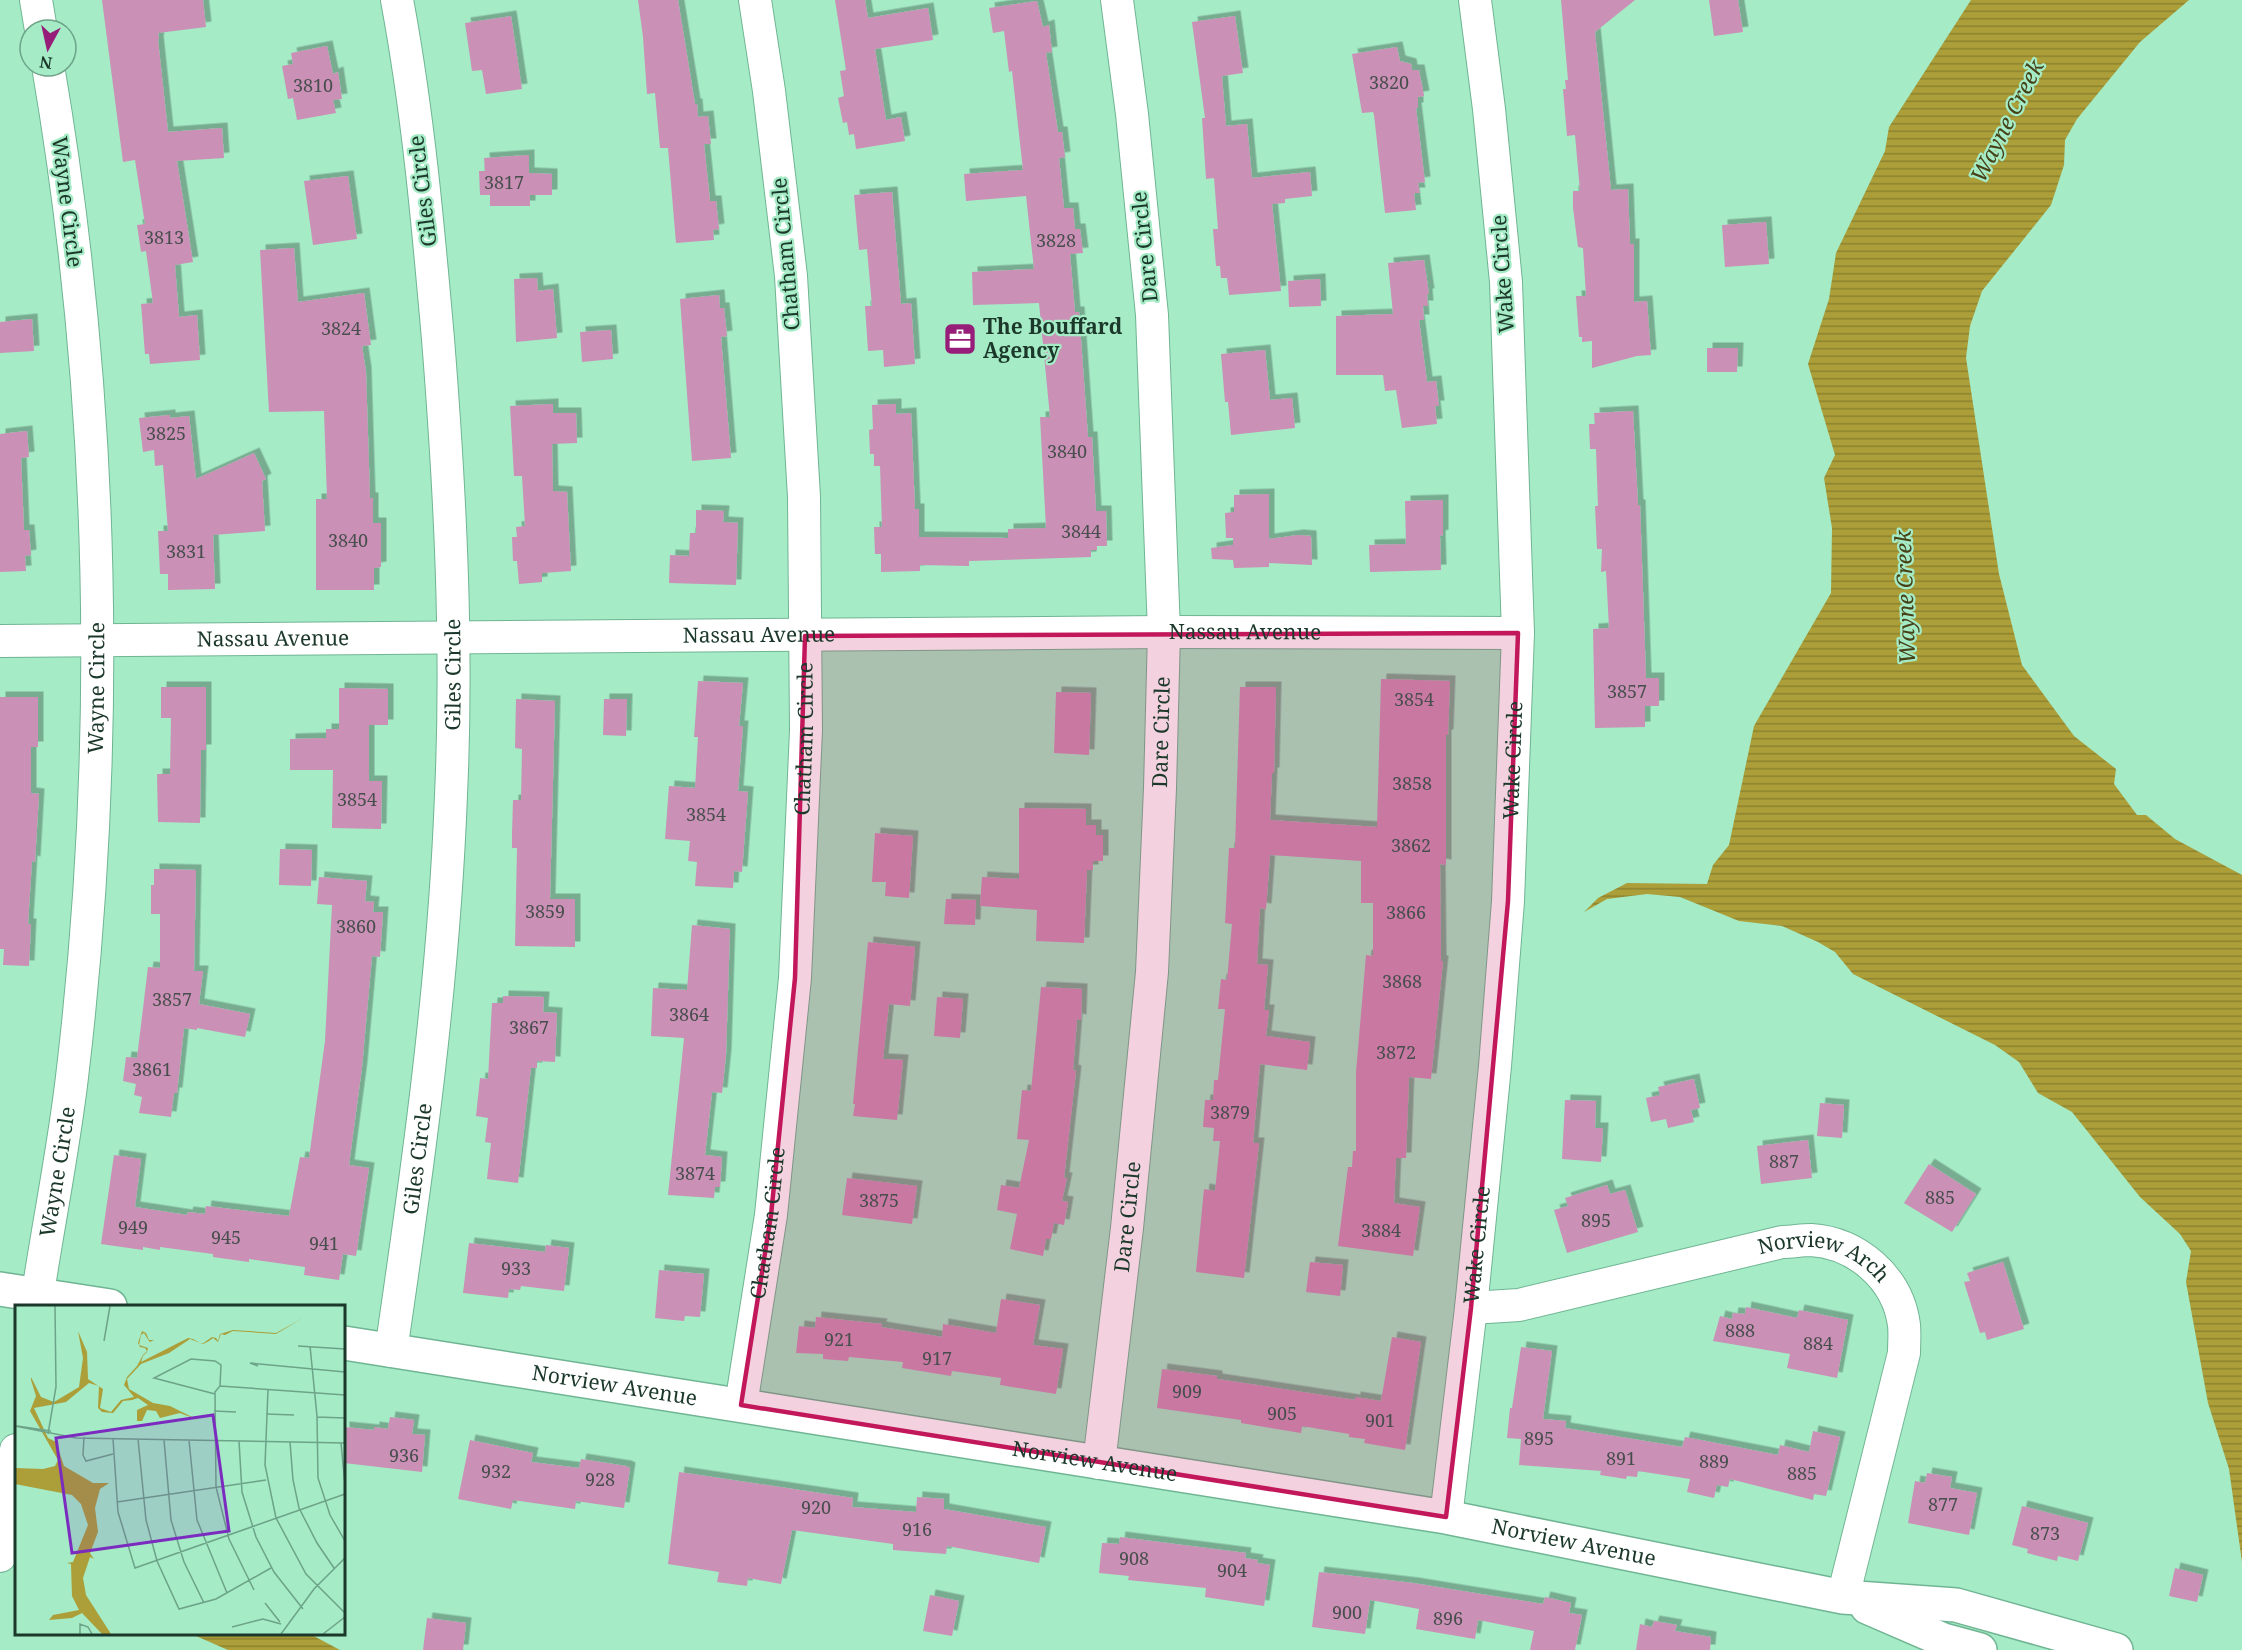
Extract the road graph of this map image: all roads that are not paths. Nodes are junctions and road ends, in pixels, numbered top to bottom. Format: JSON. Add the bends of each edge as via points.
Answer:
{"nodes":[{"id":1,"x":36,"y":0,"type":"edge"},
{"id":2,"x":397,"y":0,"type":"edge"},
{"id":3,"x":755,"y":0,"type":"edge"},
{"id":4,"x":1117,"y":0,"type":"edge"},
{"id":5,"x":1475,"y":0,"type":"edge"},
{"id":6,"x":39,"y":18,"type":"edge"},
{"id":7,"x":50,"y":78,"type":"edge"},
{"id":8,"x":1164,"y":632,"type":"junction"},
{"id":9,"x":1518,"y":633,"type":"junction"},
{"id":10,"x":805,"y":636,"type":"junction"},
{"id":11,"x":453,"y":639,"type":"junction"},
{"id":12,"x":98,"y":640,"type":"junction"},
{"id":13,"x":0,"y":641,"type":"edge"},
{"id":14,"x":0,"y":1289,"type":"edge"},
{"id":15,"x":37,"y":1301,"type":"edge"},
{"id":16,"x":95,"y":1305,"type":"edge"},
{"id":17,"x":1471,"y":1308,"type":"junction"},
{"id":18,"x":345,"y":1344,"type":"edge"},
{"id":19,"x":391,"y":1351,"type":"junction"},
{"id":20,"x":741,"y":1405,"type":"junction"},
{"id":21,"x":15,"y":1457,"type":"edge"},
{"id":22,"x":1099,"y":1463,"type":"junction"},
{"id":23,"x":1446,"y":1517,"type":"junction"},
{"id":24,"x":0,"y":1556,"type":"edge"},
{"id":25,"x":1843,"y":1597,"type":"junction"},
{"id":26,"x":1980,"y":1650,"type":"edge"},
{"id":27,"x":2116,"y":1650,"type":"edge"}],
"edges":[{"from":1,"to":6,"type":"street"},
{"from":2,"to":11,"type":"street","name":"Giles Circle","via":[[429,235],[442,399]]},
{"from":3,"to":10,"type":"street","name":"Chatham Circle","via":[[790,276],[804,497]]},
{"from":4,"to":8,"type":"street","name":"Dare Circle","via":[[1152,315]]},
{"from":5,"to":9,"type":"street","name":"Wake Circle","via":[[1506,282]]},
{"from":7,"to":12,"type":"street","name":"Wayne Circle","via":[[68,196],[85,359]]},
{"from":8,"to":9,"type":"street","name":"Nassau Avenue"},
{"from":8,"to":10,"type":"street","name":"Nassau Avenue"},
{"from":8,"to":22,"type":"street","name":"Dare Circle","via":[[1150,994]]},
{"from":9,"to":17,"type":"street","name":"Wake Circle","via":[[1508,902]]},
{"from":10,"to":11,"type":"street","name":"Nassau Avenue"},
{"from":10,"to":20,"type":"street","name":"Chatham Circle","via":[[806,730],[795,978],[771,1215]]},
{"from":11,"to":12,"type":"street","name":"Nassau Avenue"},
{"from":11,"to":19,"type":"street","name":"Giles Circle","via":[[452,795],[441,955],[415,1189]]},
{"from":12,"to":13,"type":"street","name":"Nassau Avenue"},
{"from":12,"to":15,"type":"street","name":"Wayne Circle","via":[[85,939],[72,1079]]},
{"from":14,"to":15,"type":"street"},
{"from":15,"to":16,"type":"street"},
{"from":17,"to":23,"type":"street","name":"Wake Circle"},
{"from":17,"to":25,"type":"street","name":"Norview Arch","via":[[1519,1305],[1782,1242],[1810,1240],[1838,1245],[1863,1257],[1884,1276],[1895,1296],[1904,1324],[1904,1353]]},
{"from":18,"to":19,"type":"street","name":"Norview Avenue"},
{"from":19,"to":20,"type":"street","name":"Norview Avenue"},
{"from":20,"to":22,"type":"street","name":"Norview Avenue"},
{"from":21,"to":24,"type":"street"},
{"from":22,"to":23,"type":"street","name":"Norview Avenue"},
{"from":23,"to":25,"type":"street","name":"Norview Avenue"},
{"from":25,"to":26,"type":"street","name":"Norview Avenue","via":[[1943,1640]]},
{"from":25,"to":27,"type":"street","name":"Norview Avenue","via":[[1956,1605]]}]}
